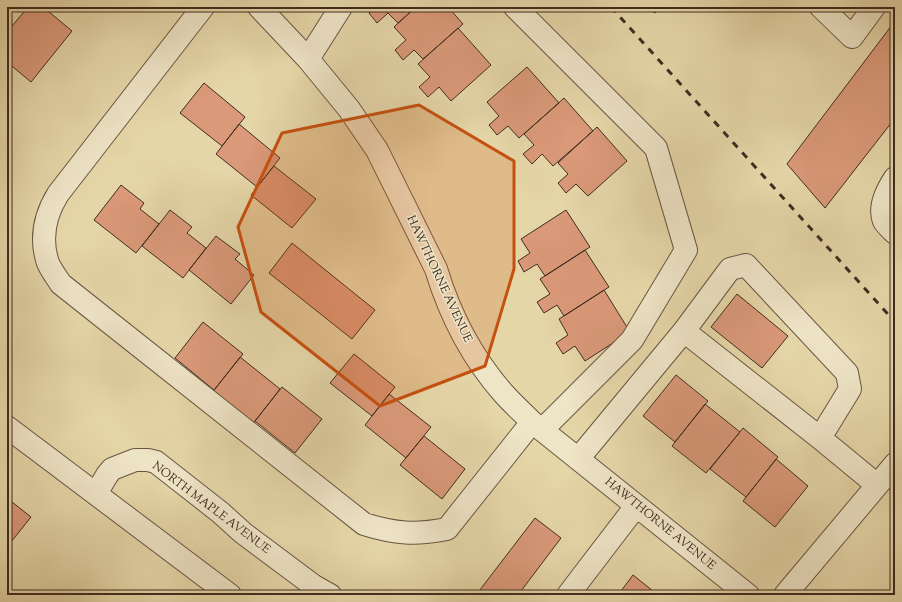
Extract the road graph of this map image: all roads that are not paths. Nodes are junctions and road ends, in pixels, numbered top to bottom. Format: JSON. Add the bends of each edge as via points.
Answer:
{"nodes":[{"id":1,"x":203,"y":7,"type":"edge"},
{"id":2,"x":260,"y":7,"type":"edge"},
{"id":3,"x":341,"y":7,"type":"edge"},
{"id":4,"x":515,"y":7,"type":"edge"},
{"id":5,"x":821,"y":7,"type":"edge"},
{"id":6,"x":874,"y":7,"type":"edge"},
{"id":7,"x":308,"y":59,"type":"junction"},
{"id":8,"x":895,"y":178,"type":"edge"},
{"id":9,"x":895,"y":233,"type":"edge"},
{"id":10,"x":684,"y":331,"type":"junction"},
{"id":11,"x":537,"y":426,"type":"junction"},
{"id":12,"x":7,"y":427,"type":"edge"},
{"id":13,"x":820,"y":438,"type":"junction"},
{"id":14,"x":578,"y":458,"type":"junction"},
{"id":15,"x":895,"y":464,"type":"edge"},
{"id":16,"x":877,"y":485,"type":"junction"},
{"id":17,"x":96,"y":494,"type":"junction"},
{"id":18,"x":636,"y":506,"type":"junction"},
{"id":19,"x":230,"y":595,"type":"edge"},
{"id":20,"x":330,"y":595,"type":"edge"},
{"id":21,"x":568,"y":595,"type":"edge"},
{"id":22,"x":748,"y":595,"type":"edge"},
{"id":23,"x":785,"y":595,"type":"edge"}],
"edges":[{"from":1,"to":11,"type":"street","via":[[50,207],[44,242],[48,264],[61,284],[364,524],[382,530],[425,533],[447,529]]},
{"from":2,"to":7,"type":"street","name":"HAWTHORNE AVENUE"},
{"from":3,"to":7,"type":"street"},
{"from":4,"to":11,"type":"street","via":[[656,148],[686,250],[632,340]]},
{"from":5,"to":6,"type":"street","via":[[852,37]]},
{"from":7,"to":11,"type":"street","name":"HAWTHORNE AVENUE","via":[[349,109],[376,150],[436,269],[458,325],[480,363],[504,394]]},
{"from":8,"to":9,"type":"street","via":[[887,191],[882,211],[884,222]]},
{"from":10,"to":13,"type":"street"},
{"from":10,"to":13,"type":"street","via":[[730,269],[746,265],[847,373],[850,389]]},
{"from":10,"to":14,"type":"street"},
{"from":11,"to":14,"type":"street","name":"HAWTHORNE AVENUE"},
{"from":12,"to":17,"type":"street"},
{"from":13,"to":16,"type":"street"},
{"from":14,"to":18,"type":"street","name":"HAWTHORNE AVENUE"},
{"from":15,"to":16,"type":"street"},
{"from":16,"to":23,"type":"street"},
{"from":17,"to":19,"type":"street"},
{"from":17,"to":20,"type":"street","name":"NORTH MAPLE AVENUE","via":[[112,469],[135,460],[156,462],[243,533]]},
{"from":18,"to":21,"type":"street"},
{"from":18,"to":22,"type":"street","name":"HAWTHORNE AVENUE"}]}
